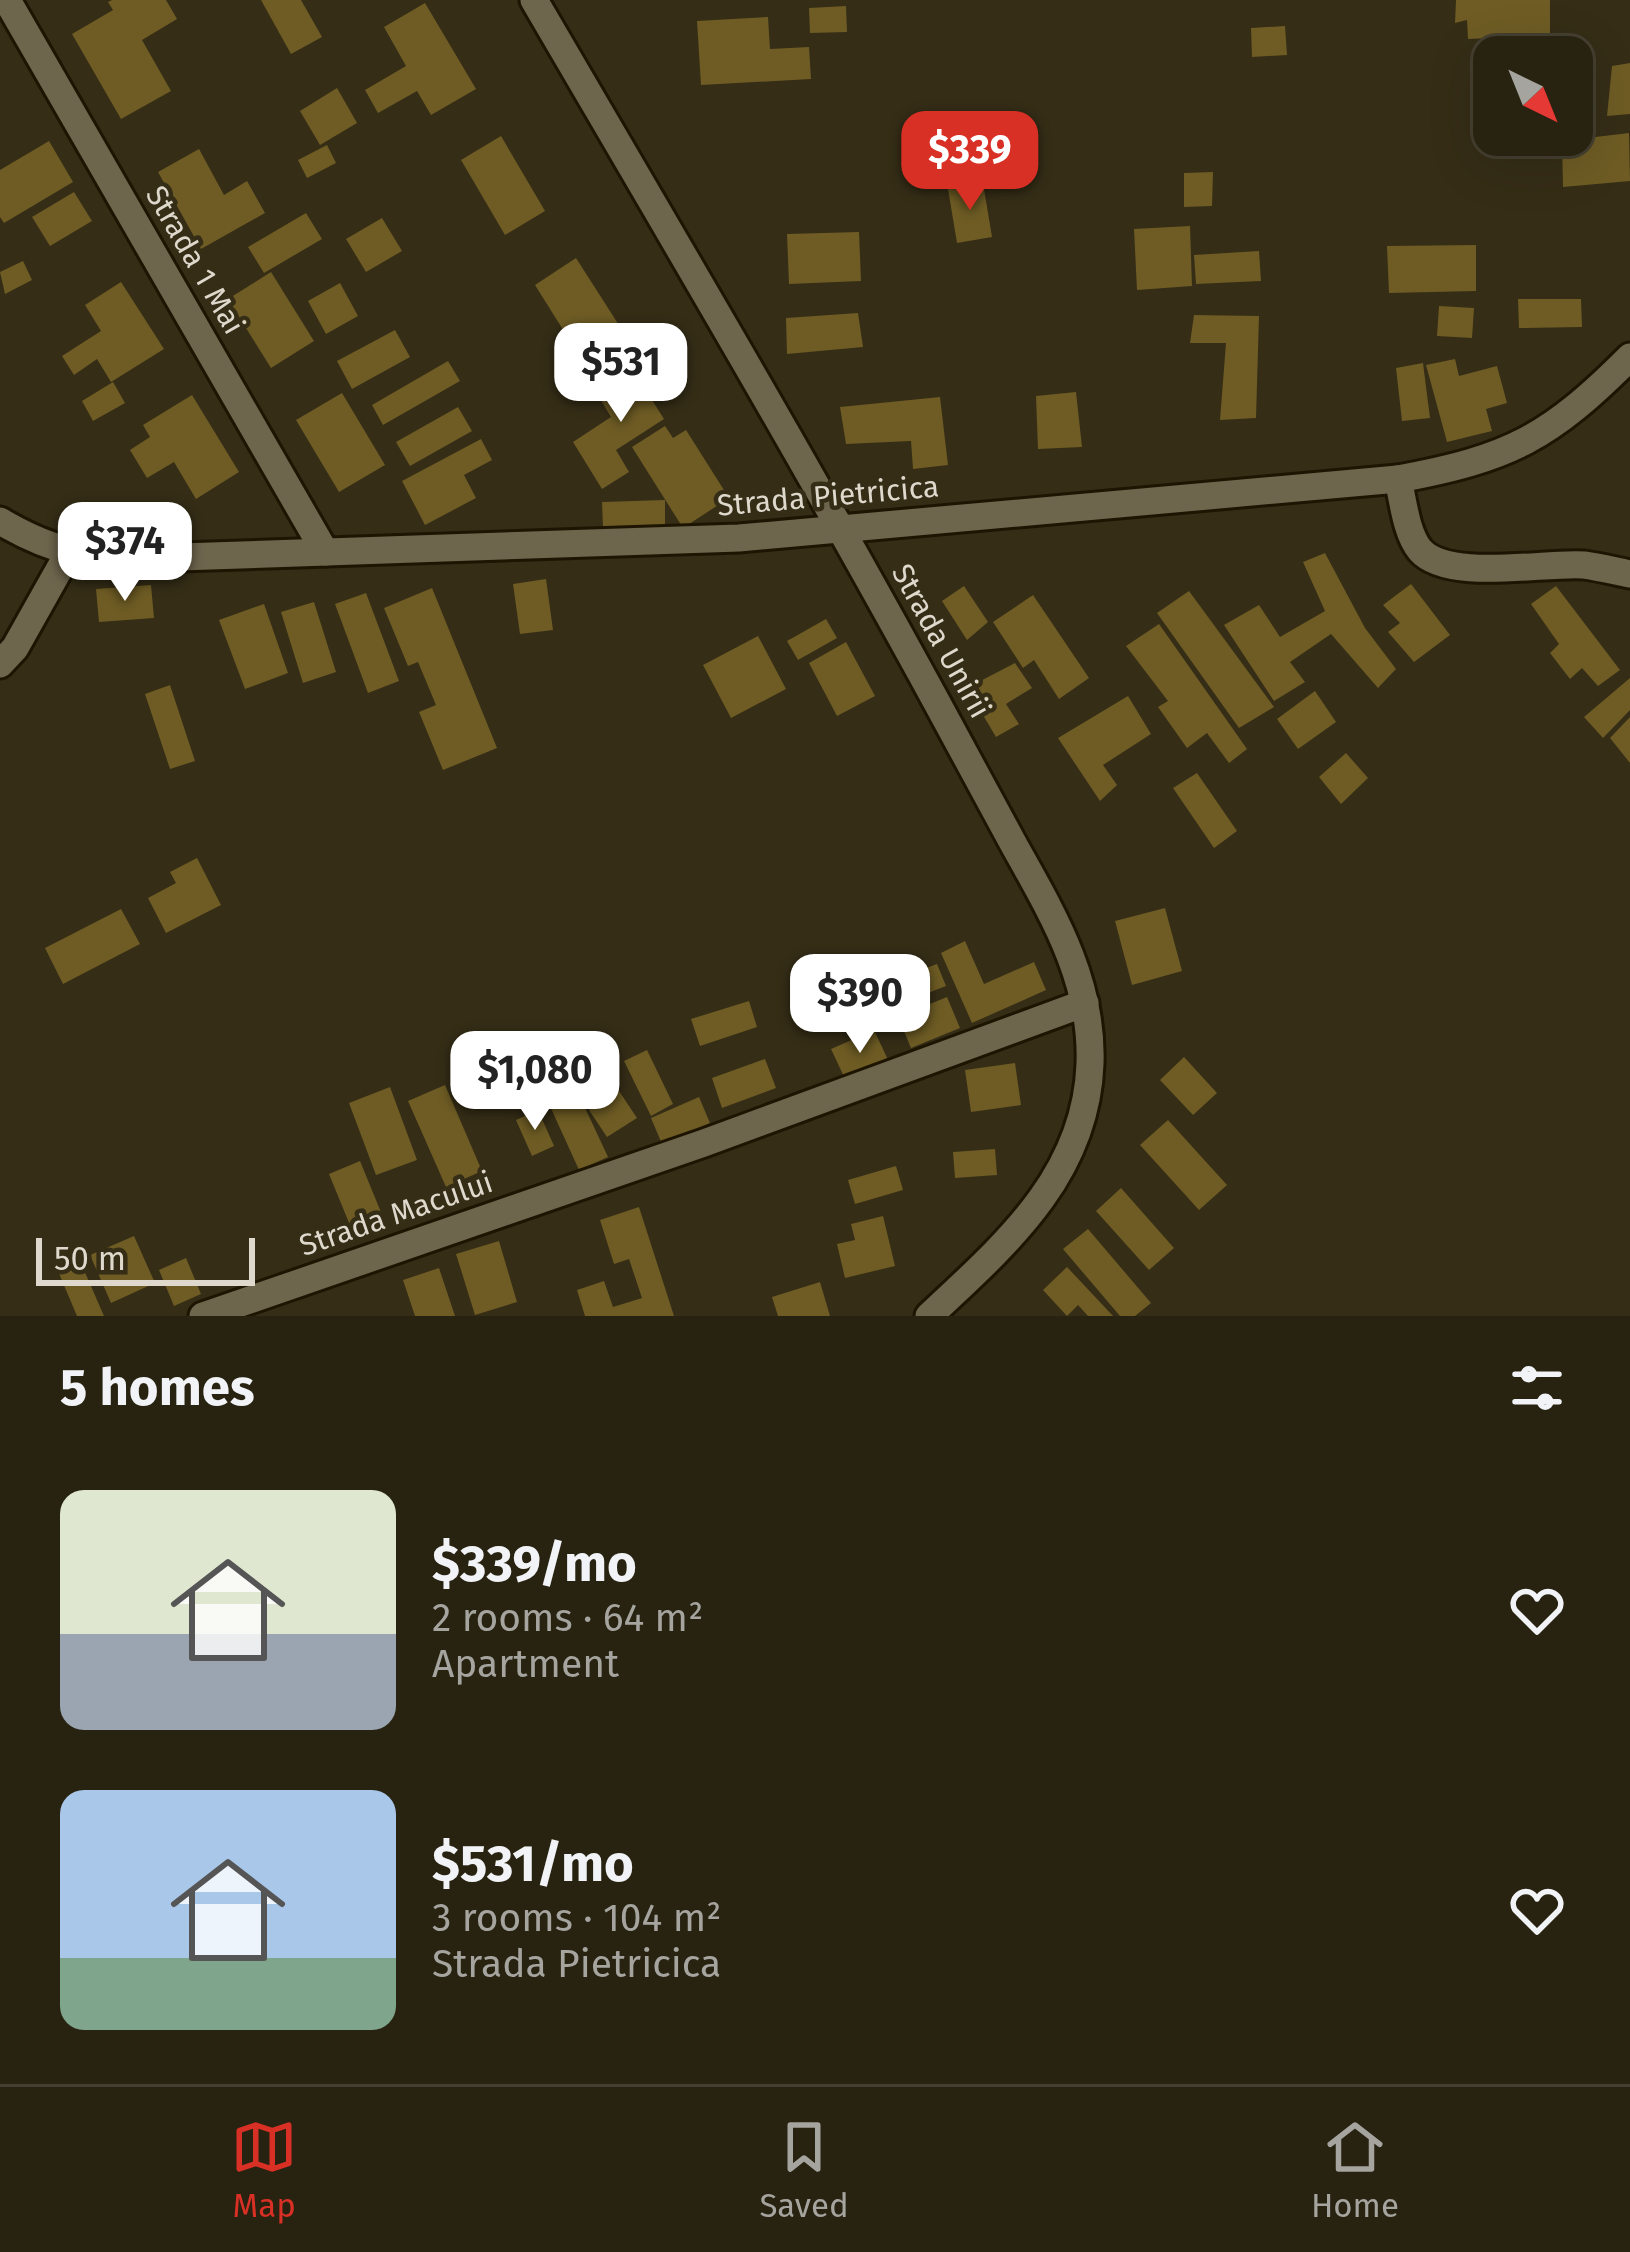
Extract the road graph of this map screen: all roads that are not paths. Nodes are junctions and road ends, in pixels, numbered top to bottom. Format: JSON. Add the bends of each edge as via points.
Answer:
{"nodes":[{"id":1,"x":7,"y":0,"type":"edge"},
{"id":2,"x":535,"y":0,"type":"edge"},
{"id":3,"x":1630,"y":357,"type":"edge"},
{"id":4,"x":1398,"y":479,"type":"junction"},
{"id":5,"x":0,"y":521,"type":"edge"},
{"id":6,"x":842,"y":527,"type":"junction"},
{"id":7,"x":69,"y":552,"type":"junction"},
{"id":8,"x":326,"y":552,"type":"junction"},
{"id":9,"x":1630,"y":574,"type":"edge"},
{"id":10,"x":0,"y":664,"type":"edge"},
{"id":11,"x":1085,"y":1003,"type":"junction"},
{"id":12,"x":203,"y":1316,"type":"edge"},
{"id":13,"x":929,"y":1316,"type":"edge"}],
"edges":[{"from":1,"to":8,"type":"street","name":"Strada 1 Mai"},
{"from":2,"to":6,"type":"street","name":"Strada Unirii"},
{"from":3,"to":4,"type":"street","name":"Strada Pietricica","via":[[1548,431],[1476,462]]},
{"from":4,"to":6,"type":"street","name":"Strada Pietricica"},
{"from":4,"to":9,"type":"street","via":[[1412,534],[1433,560]]},
{"from":5,"to":7,"type":"street","name":"Strada Pietricica"},
{"from":6,"to":8,"type":"street","name":"Strada Pietricica","via":[[740,538]]},
{"from":6,"to":11,"type":"street","name":"Strada Unirii","via":[[1047,903]]},
{"from":7,"to":8,"type":"street","name":"Strada Pietricica","via":[[150,559]]},
{"from":7,"to":10,"type":"street"},
{"from":11,"to":12,"type":"street","name":"Strada Macului"},
{"from":11,"to":13,"type":"street","name":"Strada Unirii","via":[[1086,1102],[1059,1177],[1002,1248]]}]}
